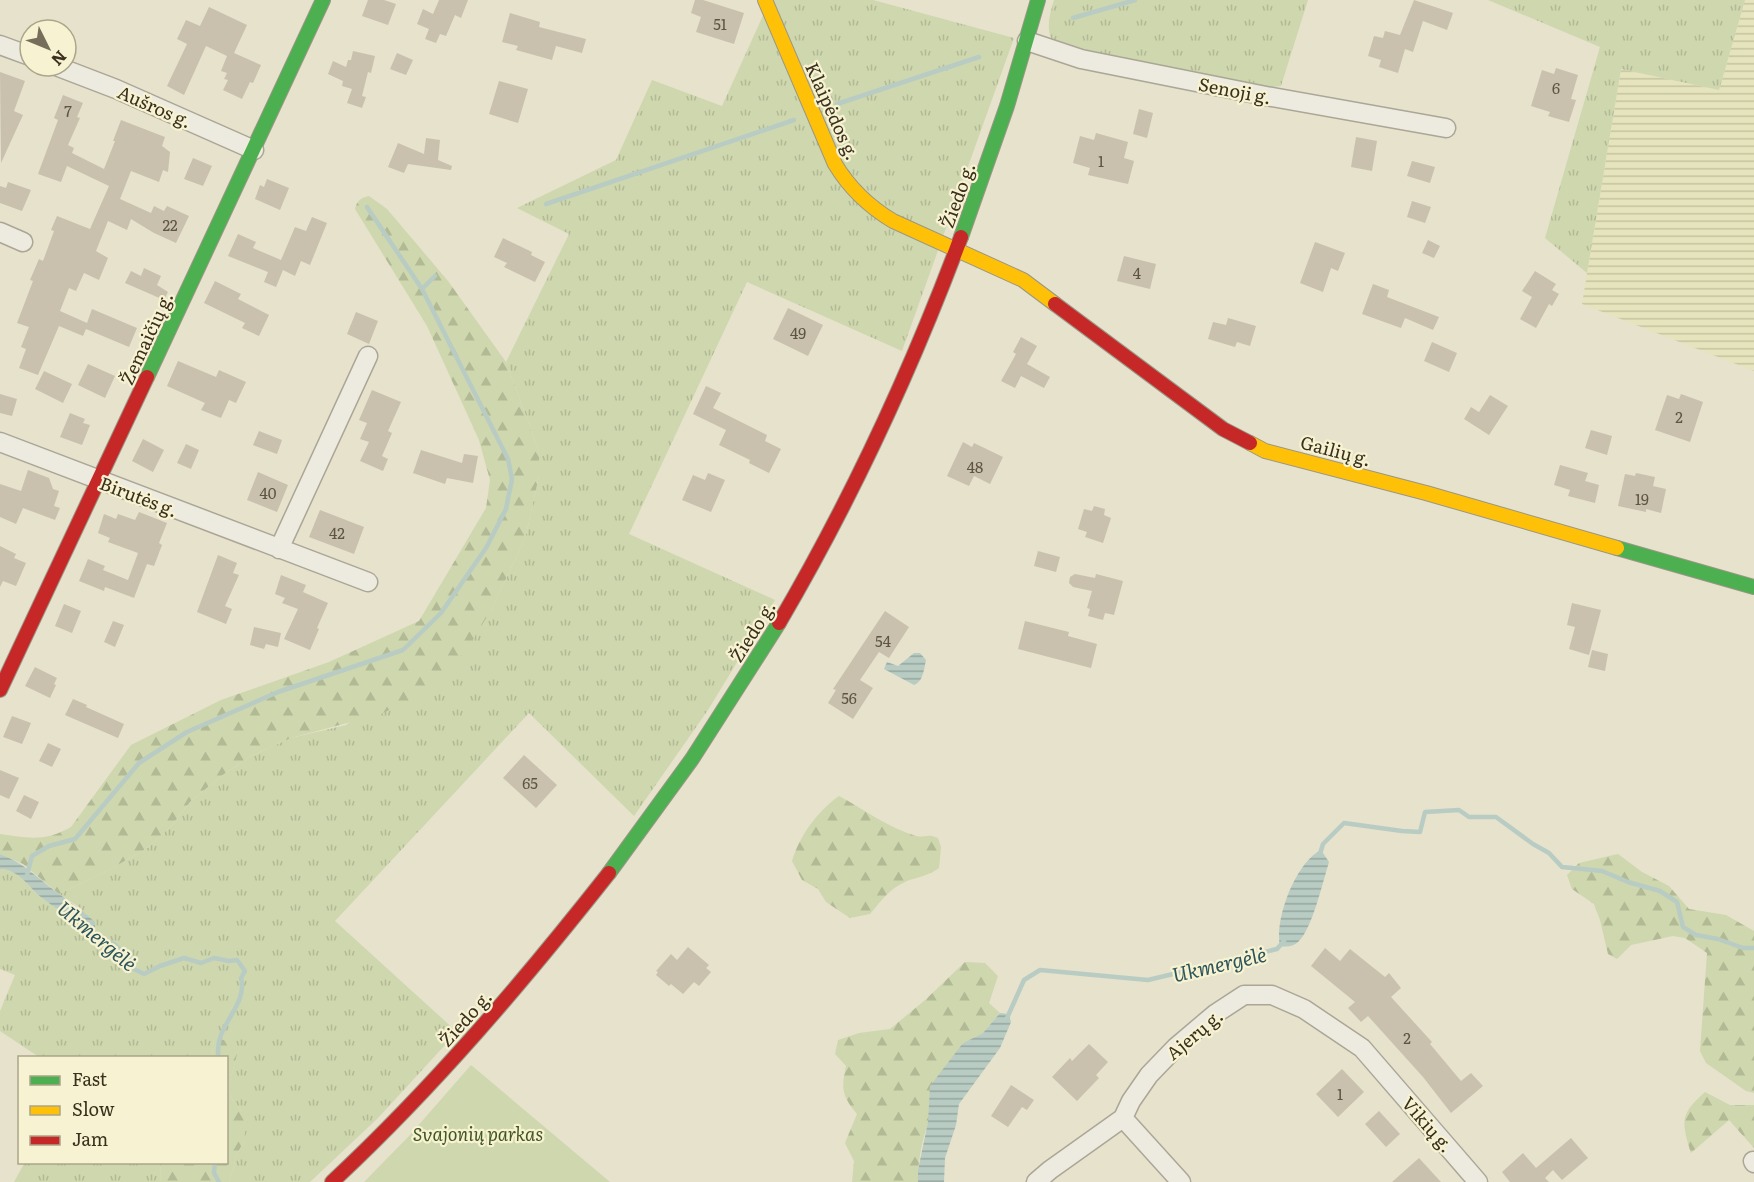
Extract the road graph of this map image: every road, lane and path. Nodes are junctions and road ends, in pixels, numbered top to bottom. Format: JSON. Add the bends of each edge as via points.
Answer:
{"nodes":[{"id":1,"x":323,"y":0,"type":"edge"},
{"id":2,"x":765,"y":0,"type":"edge"},
{"id":3,"x":1038,"y":0,"type":"edge"},
{"id":4,"x":1027,"y":41,"type":"junction"},
{"id":5,"x":0,"y":45,"type":"edge"},
{"id":6,"x":18,"y":52,"type":"edge"},
{"id":7,"x":78,"y":74,"type":"edge"},
{"id":8,"x":1446,"y":128,"type":"dead end"},
{"id":9,"x":254,"y":150,"type":"junction"},
{"id":10,"x":0,"y":232,"type":"edge"},
{"id":11,"x":23,"y":242,"type":"dead end"},
{"id":12,"x":957,"y":249,"type":"junction"},
{"id":13,"x":368,"y":356,"type":"dead end"},
{"id":14,"x":0,"y":442,"type":"edge"},
{"id":15,"x":98,"y":481,"type":"junction"},
{"id":16,"x":279,"y":549,"type":"junction"},
{"id":17,"x":368,"y":582,"type":"dead end"},
{"id":18,"x":1754,"y":587,"type":"edge"},
{"id":19,"x":0,"y":690,"type":"edge"},
{"id":20,"x":1377,"y":1065,"type":"joint"},
{"id":21,"x":1123,"y":1118,"type":"junction"},
{"id":22,"x":332,"y":1182,"type":"edge"},
{"id":23,"x":1036,"y":1182,"type":"edge"},
{"id":24,"x":1181,"y":1182,"type":"edge"},
{"id":25,"x":1478,"y":1182,"type":"edge"}],
"edges":[{"from":1,"to":9,"type":"street","name":"Žemaičių g."},
{"from":2,"to":12,"type":"street","name":"Klaipėdos g.","via":[[820,132],[845,181],[875,210],[893,221]]},
{"from":3,"to":4,"type":"street","name":"Žiedo g."},
{"from":4,"to":8,"type":"street","name":"Senoji g.","via":[[1093,62]]},
{"from":4,"to":12,"type":"street","name":"Žiedo g."},
{"from":5,"to":6,"type":"street"},
{"from":7,"to":9,"type":"street","name":"Aušros g."},
{"from":9,"to":15,"type":"street","name":"Žemaičių g."},
{"from":10,"to":11,"type":"street"},
{"from":12,"to":18,"type":"street","name":"Gailių g.","via":[[1023,280],[1223,429],[1265,451]]},
{"from":12,"to":22,"type":"street","name":"Žiedo g.","via":[[893,403],[810,569],[779,624],[674,785],[616,866],[515,988],[391,1125]]},
{"from":13,"to":16,"type":"street"},
{"from":14,"to":15,"type":"street","name":"Birutės g."},
{"from":15,"to":16,"type":"street","name":"Birutės g."},
{"from":15,"to":19,"type":"street","name":"Žemaičių g."},
{"from":16,"to":17,"type":"street","name":"Birutės g."},
{"from":20,"to":21,"type":"street","name":"Ajerų g.","via":[[1362,1048],[1304,1009],[1272,995],[1244,995],[1176,1047],[1149,1075]]},
{"from":20,"to":25,"type":"street","name":"Vikių g."},
{"from":21,"to":23,"type":"street","name":"Ajerų g."},
{"from":21,"to":24,"type":"street"}]}
